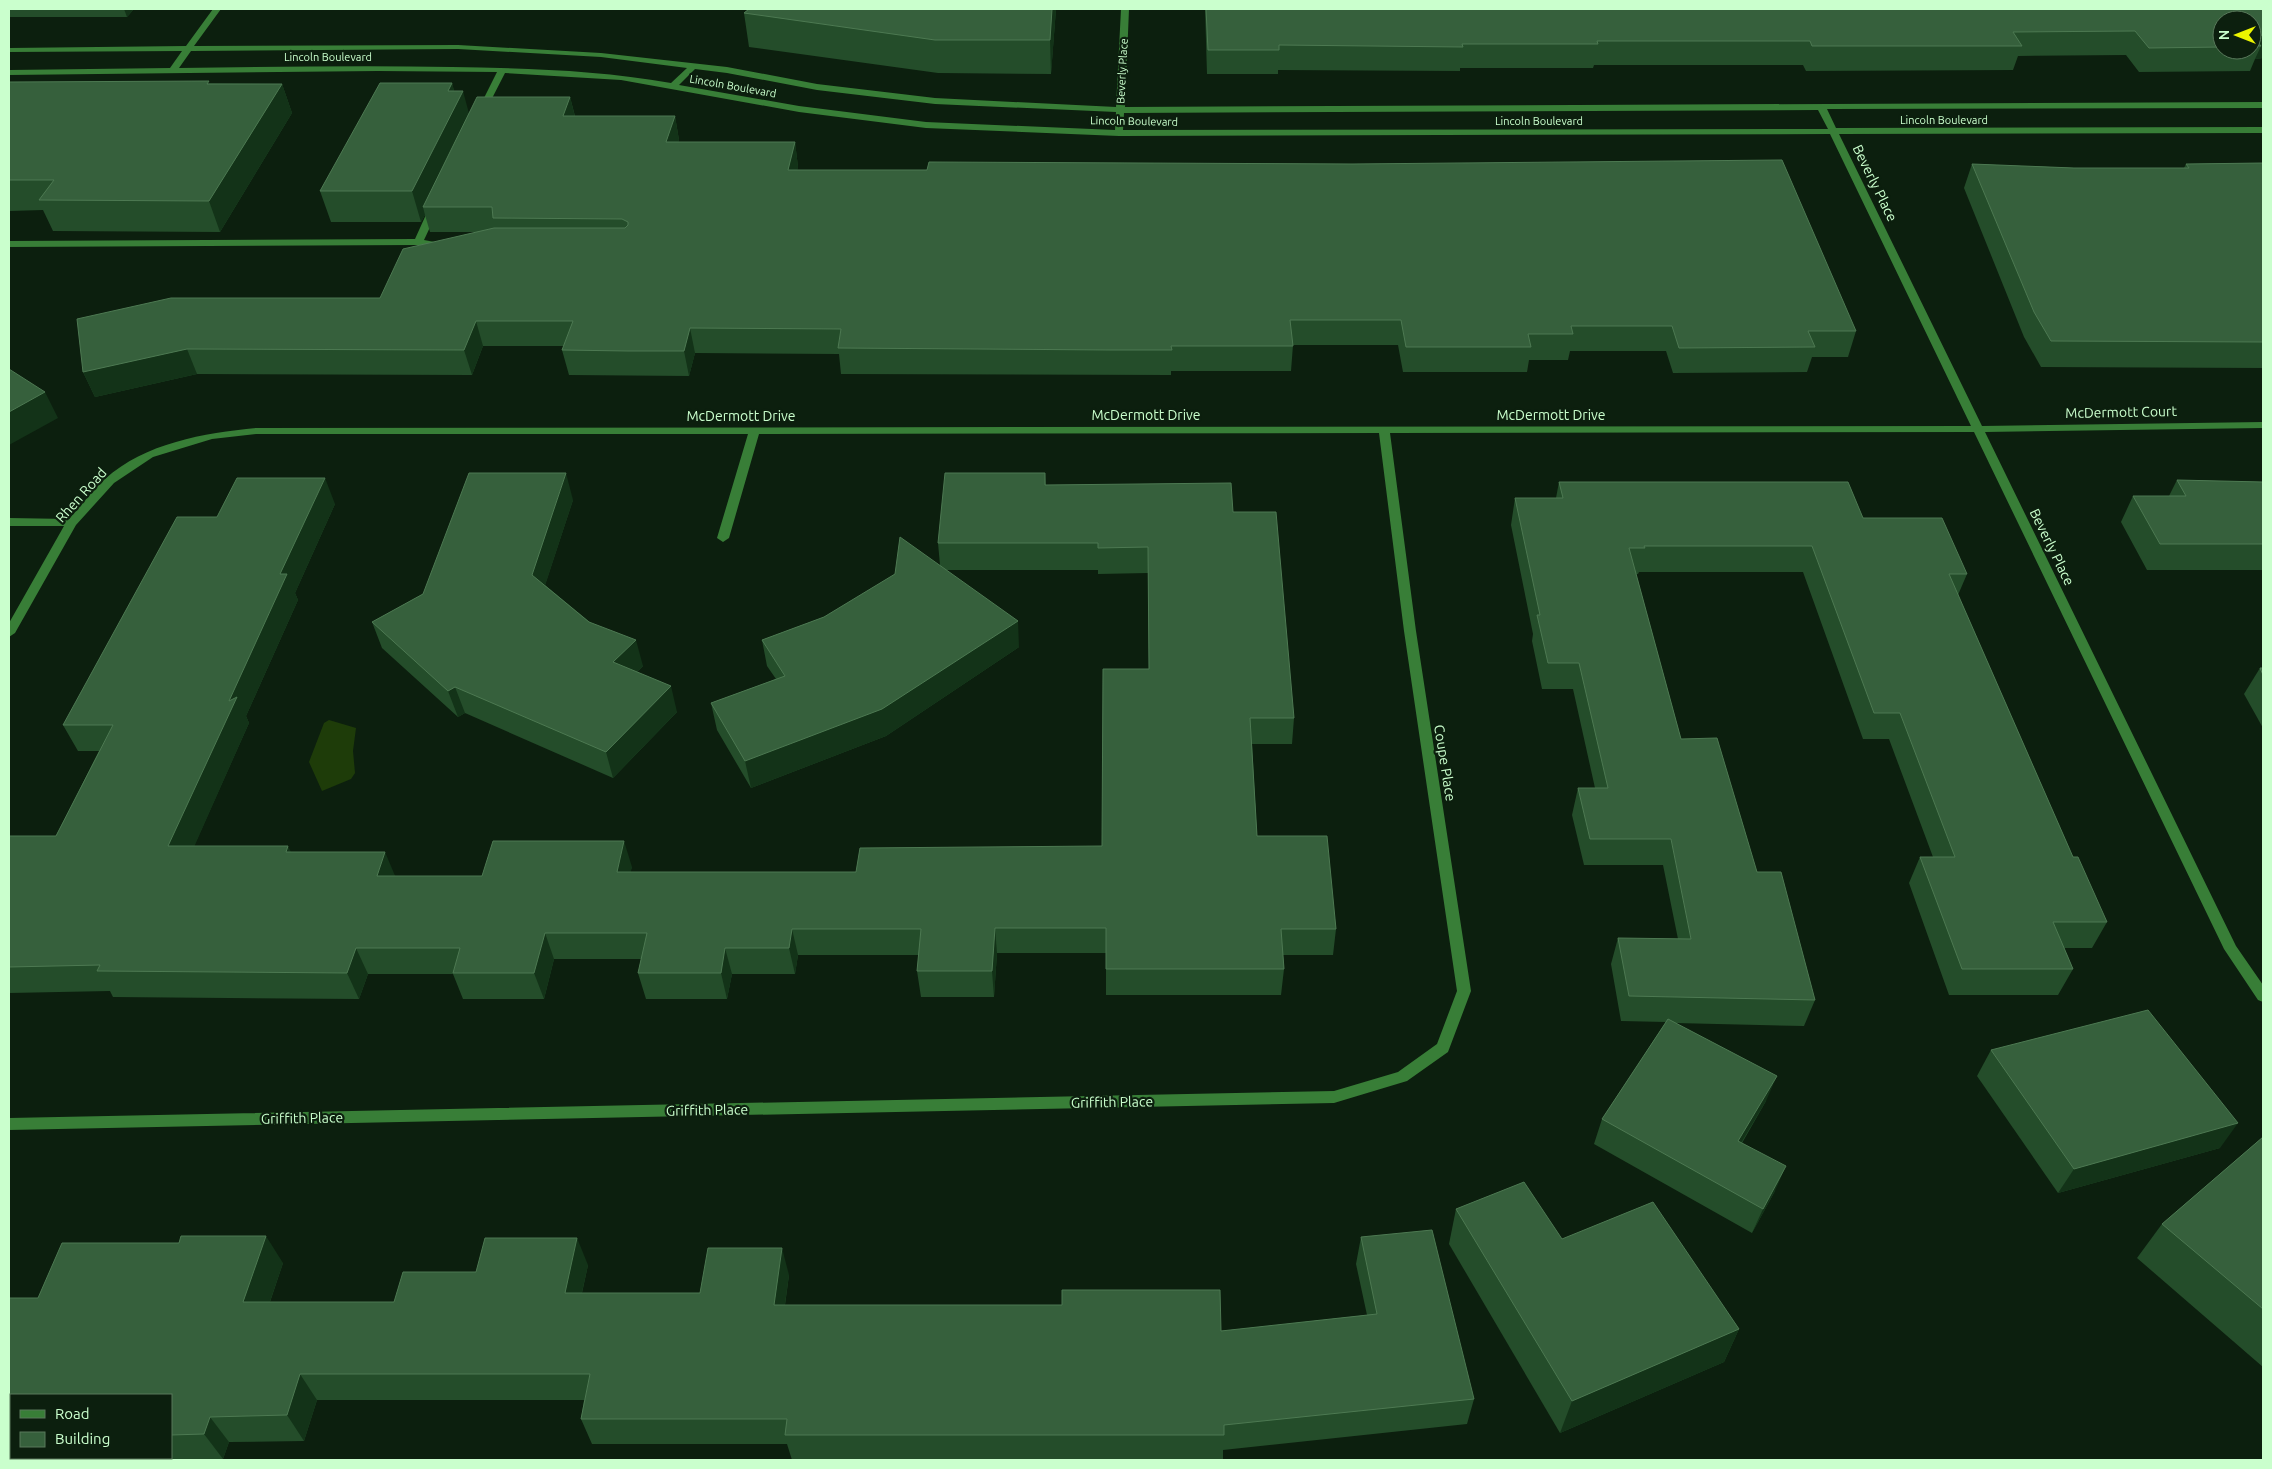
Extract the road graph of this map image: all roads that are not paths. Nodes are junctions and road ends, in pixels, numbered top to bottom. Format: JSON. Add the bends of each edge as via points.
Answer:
{"nodes":[{"id":1,"x":217,"y":9,"type":"edge"},
{"id":2,"x":1125,"y":9,"type":"edge"},
{"id":3,"x":9,"y":50,"type":"edge"},
{"id":4,"x":189,"y":50,"type":"junction"},
{"id":5,"x":693,"y":66,"type":"junction"},
{"id":6,"x":173,"y":70,"type":"junction"},
{"id":7,"x":502,"y":70,"type":"junction"},
{"id":8,"x":9,"y":73,"type":"edge"},
{"id":9,"x":672,"y":87,"type":"junction"},
{"id":10,"x":2263,"y":105,"type":"edge"},
{"id":11,"x":1821,"y":106,"type":"junction"},
{"id":12,"x":1120,"y":110,"type":"junction"},
{"id":13,"x":477,"y":122,"type":"edge"},
{"id":14,"x":2263,"y":130,"type":"edge"},
{"id":15,"x":1832,"y":131,"type":"junction"},
{"id":16,"x":1119,"y":133,"type":"junction"},
{"id":17,"x":439,"y":199,"type":"edge"},
{"id":18,"x":418,"y":242,"type":"junction"},
{"id":19,"x":9,"y":244,"type":"edge"},
{"id":20,"x":453,"y":248,"type":"edge"},
{"id":21,"x":2263,"y":425,"type":"edge"},
{"id":22,"x":1979,"y":429,"type":"junction"},
{"id":23,"x":1384,"y":430,"type":"junction"},
{"id":24,"x":314,"y":431,"type":"joint"},
{"id":25,"x":754,"y":431,"type":"junction"},
{"id":26,"x":9,"y":522,"type":"edge"},
{"id":27,"x":72,"y":523,"type":"junction"},
{"id":28,"x":724,"y":538,"type":"dead end"},
{"id":29,"x":9,"y":633,"type":"edge"},
{"id":30,"x":2263,"y":996,"type":"edge"},
{"id":31,"x":1402,"y":1077,"type":"joint"},
{"id":32,"x":9,"y":1124,"type":"edge"}],
"edges":[{"from":1,"to":4,"type":"street"},
{"from":2,"to":12,"type":"street","name":"Beverly Place"},
{"from":3,"to":4,"type":"street","name":"Lincoln Boulevard"},
{"from":4,"to":5,"type":"street","name":"Lincoln Boulevard","via":[[458,47],[601,55]]},
{"from":4,"to":6,"type":"street"},
{"from":5,"to":9,"type":"street"},
{"from":5,"to":12,"type":"street","name":"Lincoln Boulevard","via":[[817,87],[935,101]]},
{"from":6,"to":7,"type":"street","name":"Lincoln Boulevard"},
{"from":6,"to":8,"type":"street","name":"Lincoln Boulevard"},
{"from":7,"to":9,"type":"street","name":"Lincoln Boulevard","via":[[621,78]]},
{"from":7,"to":13,"type":"street"},
{"from":9,"to":16,"type":"street","name":"Lincoln Boulevard","via":[[799,109],[926,125]]},
{"from":10,"to":11,"type":"street","name":"Lincoln Boulevard"},
{"from":11,"to":12,"type":"street","name":"Lincoln Boulevard"},
{"from":11,"to":15,"type":"street","name":"Beverly Place"},
{"from":12,"to":16,"type":"street","name":"Beverly Place"},
{"from":14,"to":15,"type":"street","name":"Lincoln Boulevard"},
{"from":15,"to":16,"type":"street","name":"Lincoln Boulevard"},
{"from":15,"to":22,"type":"street","name":"Beverly Place"},
{"from":17,"to":18,"type":"street"},
{"from":18,"to":19,"type":"street"},
{"from":18,"to":20,"type":"street"},
{"from":21,"to":22,"type":"street","name":"McDermott Court"},
{"from":22,"to":23,"type":"street","name":"McDermott Drive"},
{"from":22,"to":30,"type":"street","name":"Beverly Place","via":[[2231,949]]},
{"from":23,"to":25,"type":"street","name":"McDermott Drive"},
{"from":23,"to":31,"type":"street","name":"Coupe Place","via":[[1410,631],[1464,992],[1442,1048]]},
{"from":24,"to":25,"type":"street","name":"McDermott Drive"},
{"from":24,"to":27,"type":"street","name":"Rhen Road","via":[[256,431],[211,436],[150,455],[110,481]]},
{"from":25,"to":28,"type":"street"},
{"from":26,"to":27,"type":"street"},
{"from":27,"to":29,"type":"street","name":"Rhen Road"},
{"from":31,"to":32,"type":"street","name":"Griffith Place","via":[[1334,1098]]}]}
